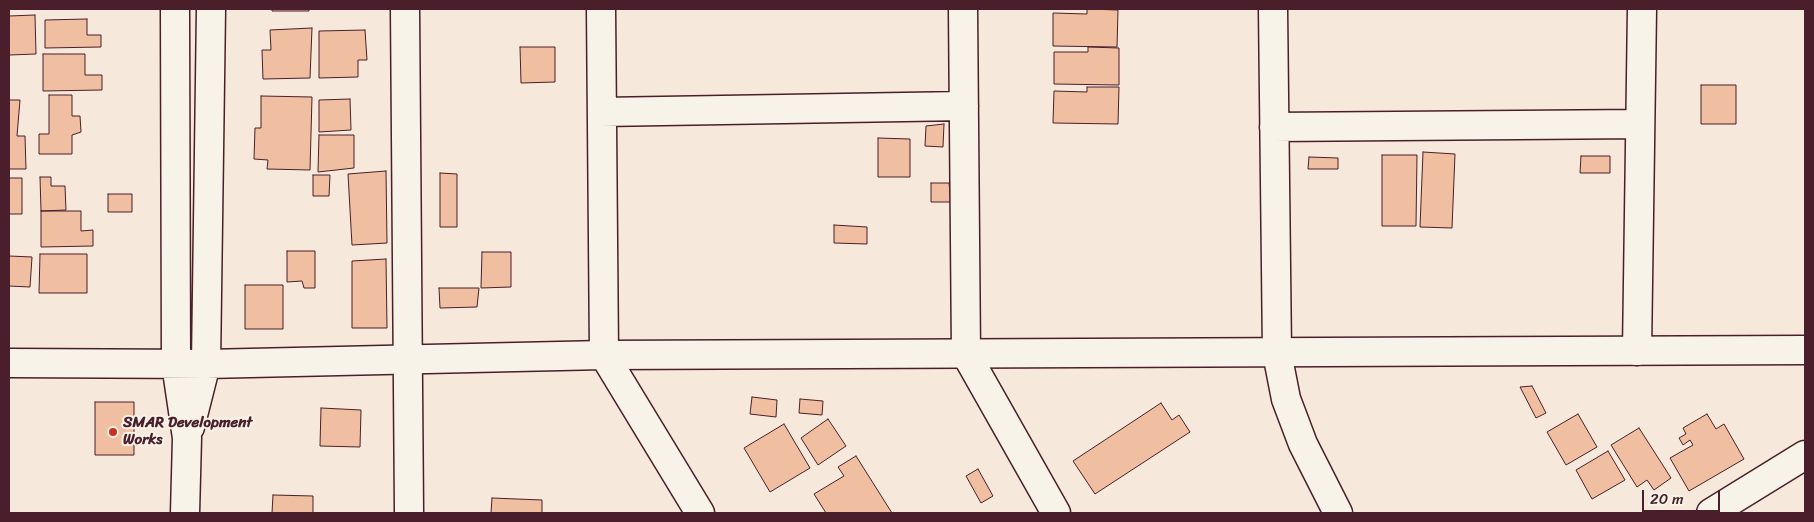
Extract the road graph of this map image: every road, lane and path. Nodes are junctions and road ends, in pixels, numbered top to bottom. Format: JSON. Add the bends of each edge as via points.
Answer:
{"nodes":[{"id":1,"x":175,"y":9,"type":"edge"},
{"id":2,"x":211,"y":9,"type":"edge"},
{"id":3,"x":406,"y":9,"type":"edge"},
{"id":4,"x":601,"y":9,"type":"edge"},
{"id":5,"x":963,"y":9,"type":"edge"},
{"id":6,"x":1273,"y":9,"type":"edge"},
{"id":7,"x":1642,"y":9,"type":"edge"},
{"id":8,"x":964,"y":106,"type":"junction"},
{"id":9,"x":602,"y":112,"type":"junction"},
{"id":10,"x":1640,"y":124,"type":"junction"},
{"id":11,"x":1274,"y":127,"type":"junction"},
{"id":12,"x":1805,"y":350,"type":"edge"},
{"id":13,"x":1637,"y":351,"type":"junction"},
{"id":14,"x":1277,"y":352,"type":"junction"},
{"id":15,"x":966,"y":354,"type":"junction"},
{"id":16,"x":604,"y":355,"type":"junction"},
{"id":17,"x":408,"y":359,"type":"junction"},
{"id":18,"x":9,"y":363,"type":"edge"},
{"id":19,"x":176,"y":364,"type":"junction"},
{"id":20,"x":206,"y":364,"type":"junction"},
{"id":21,"x":187,"y":438,"type":"junction"},
{"id":22,"x":1805,"y":455,"type":"edge"},
{"id":23,"x":185,"y":513,"type":"edge"},
{"id":24,"x":410,"y":513,"type":"edge"},
{"id":25,"x":700,"y":513,"type":"edge"},
{"id":26,"x":1056,"y":513,"type":"edge"},
{"id":27,"x":1338,"y":513,"type":"edge"},
{"id":28,"x":1712,"y":513,"type":"edge"}],
"edges":[{"from":1,"to":19,"type":"street"},
{"from":2,"to":20,"type":"street"},
{"from":3,"to":17,"type":"street"},
{"from":4,"to":9,"type":"street"},
{"from":5,"to":8,"type":"street"},
{"from":6,"to":11,"type":"street"},
{"from":7,"to":10,"type":"street"},
{"from":8,"to":9,"type":"street"},
{"from":8,"to":15,"type":"street"},
{"from":9,"to":16,"type":"street"},
{"from":10,"to":11,"type":"street"},
{"from":10,"to":13,"type":"street"},
{"from":11,"to":14,"type":"street"},
{"from":12,"to":13,"type":"street"},
{"from":13,"to":14,"type":"street"},
{"from":14,"to":15,"type":"street"},
{"from":14,"to":27,"type":"street","via":[[1286,399],[1303,444]]},
{"from":15,"to":16,"type":"street"},
{"from":15,"to":26,"type":"street"},
{"from":16,"to":17,"type":"street"},
{"from":16,"to":25,"type":"street"},
{"from":17,"to":20,"type":"street"},
{"from":17,"to":24,"type":"street"},
{"from":18,"to":19,"type":"street"},
{"from":19,"to":20,"type":"street"},
{"from":19,"to":21,"type":"street"},
{"from":20,"to":21,"type":"street"},
{"from":21,"to":23,"type":"street"},
{"from":22,"to":28,"type":"street"}]}
